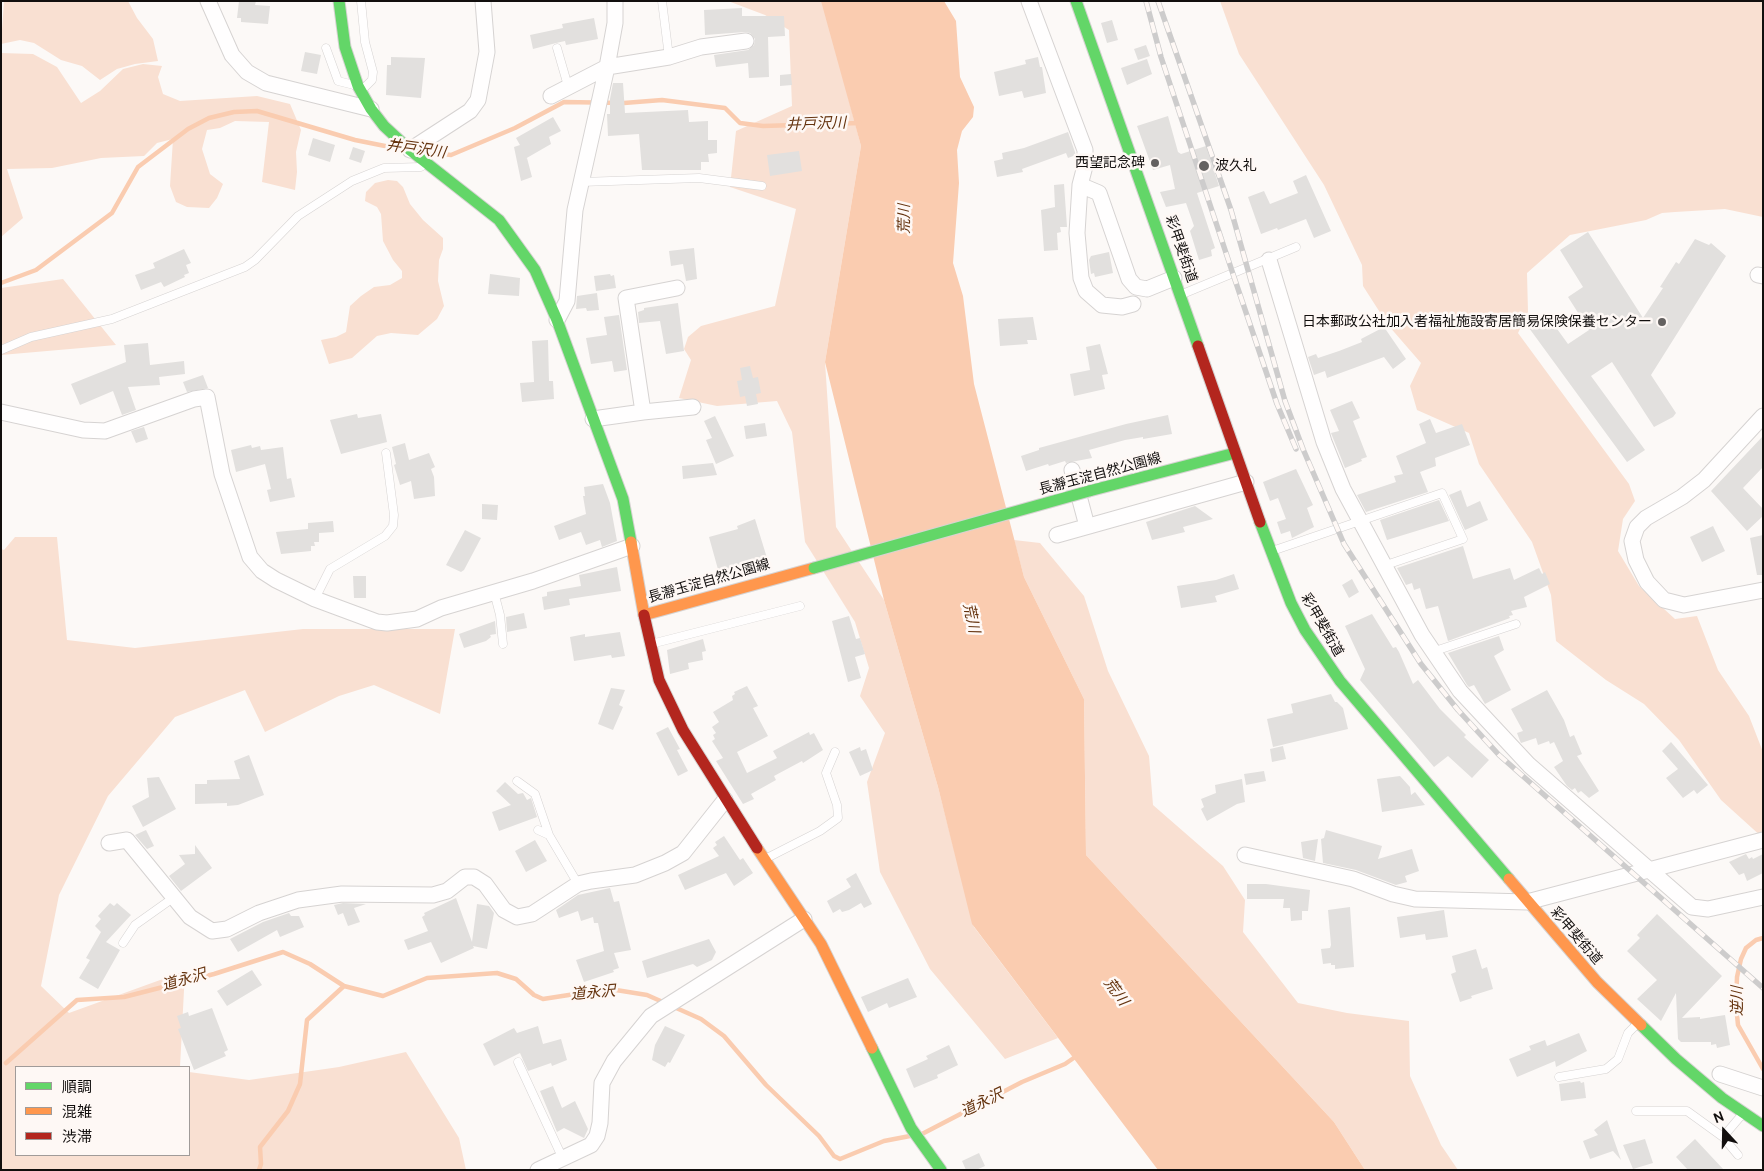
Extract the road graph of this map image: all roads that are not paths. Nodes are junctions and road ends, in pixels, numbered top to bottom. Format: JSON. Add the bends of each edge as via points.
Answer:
{"nodes":[{"id":1,"x":208,"y":1,"type":"edge"},
{"id":2,"x":339,"y":1,"type":"edge"},
{"id":3,"x":361,"y":1,"type":"edge"},
{"id":4,"x":483,"y":1,"type":"edge"},
{"id":5,"x":615,"y":1,"type":"edge"},
{"id":6,"x":662,"y":1,"type":"edge"},
{"id":7,"x":1029,"y":1,"type":"edge"},
{"id":8,"x":1076,"y":1,"type":"edge"},
{"id":9,"x":746,"y":41,"type":"dead end"},
{"id":10,"x":326,"y":48,"type":"dead end"},
{"id":11,"x":557,"y":48,"type":"dead end"},
{"id":12,"x":669,"y":57,"type":"junction"},
{"id":13,"x":607,"y":67,"type":"junction"},
{"id":14,"x":568,"y":86,"type":"junction"},
{"id":15,"x":359,"y":88,"type":"junction"},
{"id":16,"x":551,"y":96,"type":"dead end"},
{"id":17,"x":371,"y":109,"type":"junction"},
{"id":18,"x":410,"y":150,"type":"junction"},
{"id":19,"x":429,"y":167,"type":"junction"},
{"id":20,"x":581,"y":182,"type":"junction"},
{"id":21,"x":762,"y":186,"type":"dead end"},
{"id":22,"x":1080,"y":186,"type":"junction"},
{"id":23,"x":1296,"y":247,"type":"dead end"},
{"id":24,"x":1270,"y":260,"type":"junction"},
{"id":25,"x":1174,"y":278,"type":"junction"},
{"id":26,"x":677,"y":288,"type":"dead end"},
{"id":27,"x":1180,"y":295,"type":"junction"},
{"id":28,"x":1133,"y":304,"type":"dead end"},
{"id":29,"x":557,"y":320,"type":"junction"},
{"id":30,"x":1,"y":350,"type":"edge"},
{"id":31,"x":693,"y":407,"type":"dead end"},
{"id":32,"x":1,"y":412,"type":"edge"},
{"id":33,"x":642,"y":412,"type":"junction"},
{"id":34,"x":1763,"y":416,"type":"edge"},
{"id":35,"x":594,"y":419,"type":"junction"},
{"id":36,"x":386,"y":453,"type":"dead end"},
{"id":37,"x":1235,"y":453,"type":"junction"},
{"id":38,"x":1072,"y":470,"type":"dead end"},
{"id":39,"x":1246,"y":482,"type":"junction"},
{"id":40,"x":1359,"y":520,"type":"junction"},
{"id":41,"x":1087,"y":526,"type":"junction"},
{"id":42,"x":1057,"y":535,"type":"dead end"},
{"id":43,"x":632,"y":546,"type":"junction"},
{"id":44,"x":1271,"y":552,"type":"junction"},
{"id":45,"x":1383,"y":566,"type":"junction"},
{"id":46,"x":1763,"y":590,"type":"edge"},
{"id":47,"x":494,"y":592,"type":"junction"},
{"id":48,"x":315,"y":599,"type":"junction"},
{"id":49,"x":800,"y":606,"type":"dead end"},
{"id":50,"x":644,"y":615,"type":"junction"},
{"id":51,"x":1516,"y":624,"type":"dead end"},
{"id":52,"x":503,"y":644,"type":"dead end"},
{"id":53,"x":650,"y":645,"type":"junction"},
{"id":54,"x":1432,"y":652,"type":"junction"},
{"id":55,"x":835,"y":752,"type":"dead end"},
{"id":56,"x":517,"y":781,"type":"dead end"},
{"id":57,"x":725,"y":800,"type":"junction"},
{"id":58,"x":538,"y":830,"type":"dead end"},
{"id":59,"x":549,"y":835,"type":"junction"},
{"id":60,"x":1763,"y":840,"type":"edge"},
{"id":61,"x":109,"y":843,"type":"dead end"},
{"id":62,"x":1245,"y":855,"type":"dead end"},
{"id":63,"x":765,"y":859,"type":"junction"},
{"id":64,"x":1648,"y":870,"type":"junction"},
{"id":65,"x":578,"y":884,"type":"junction"},
{"id":66,"x":1763,"y":897,"type":"edge"},
{"id":67,"x":173,"y":898,"type":"junction"},
{"id":68,"x":1527,"y":902,"type":"junction"},
{"id":69,"x":804,"y":919,"type":"junction"},
{"id":70,"x":123,"y":943,"type":"dead end"},
{"id":71,"x":1639,"y":1023,"type":"junction"},
{"id":72,"x":518,"y":1062,"type":"dead end"},
{"id":73,"x":1720,"y":1074,"type":"dead end"},
{"id":74,"x":1559,"y":1077,"type":"dead end"},
{"id":75,"x":1763,"y":1088,"type":"edge"},
{"id":76,"x":1636,"y":1111,"type":"dead end"},
{"id":77,"x":1743,"y":1114,"type":"junction"},
{"id":78,"x":1763,"y":1126,"type":"edge"},
{"id":79,"x":1723,"y":1137,"type":"junction"},
{"id":80,"x":1738,"y":1155,"type":"dead end"},
{"id":81,"x":563,"y":1159,"type":"junction"},
{"id":82,"x":538,"y":1170,"type":"edge"},
{"id":83,"x":941,"y":1170,"type":"edge"}],
"edges":[{"from":1,"to":17,"type":"street","via":[[232,55],[247,72],[266,83]]},
{"from":2,"to":15,"type":"main road","name":"長瀞玉淀自然公園線","via":[[345,47]]},
{"from":3,"to":15,"type":"lane","via":[[365,42],[373,72],[372,80]]},
{"from":4,"to":18,"type":"street","via":[[487,52],[478,100],[470,111]]},
{"from":5,"to":13,"type":"street","via":[[615,23]]},
{"from":6,"to":12,"type":"lane"},
{"from":7,"to":22,"type":"street","via":[[1083,142],[1085,166]]},
{"from":8,"to":25,"type":"main road","name":"彩甲斐街道"},
{"from":9,"to":12,"type":"street","via":[[702,47]]},
{"from":10,"to":15,"type":"lane","via":[[338,81]]},
{"from":11,"to":14,"type":"lane"},
{"from":12,"to":13,"type":"street"},
{"from":13,"to":14,"type":"street"},
{"from":13,"to":20,"type":"street"},
{"from":14,"to":16,"type":"street"},
{"from":15,"to":17,"type":"main road","name":"長瀞玉淀自然公園線"},
{"from":17,"to":18,"type":"main road","name":"長瀞玉淀自然公園線"},
{"from":18,"to":19,"type":"main road","name":"長瀞玉淀自然公園線"},
{"from":19,"to":29,"type":"main road","name":"長瀞玉淀自然公園線","via":[[498,220],[536,270]]},
{"from":19,"to":30,"type":"lane","via":[[384,168],[352,181],[298,216],[245,267],[112,319],[31,337]]},
{"from":20,"to":21,"type":"lane","via":[[700,178]]},
{"from":20,"to":29,"type":"street","via":[[575,210],[567,301]]},
{"from":22,"to":25,"type":"street","via":[[1099,193],[1129,279],[1136,287],[1147,289]]},
{"from":22,"to":28,"type":"street","via":[[1077,233],[1081,278],[1086,291],[1102,305],[1122,307]]},
{"from":23,"to":24,"type":"lane"},
{"from":24,"to":27,"type":"lane"},
{"from":24,"to":40,"type":"street","via":[[1324,442]]},
{"from":25,"to":27,"type":"main road","name":"彩甲斐街道"},
{"from":26,"to":33,"type":"street","via":[[626,298]]},
{"from":27,"to":37,"type":"main road","name":"彩甲斐街道"},
{"from":29,"to":35,"type":"main road","name":"長瀞玉淀自然公園線"},
{"from":31,"to":33,"type":"street"},
{"from":32,"to":48,"type":"street","via":[[83,430],[105,431],[207,397],[222,474],[250,557],[262,571]]},
{"from":33,"to":35,"type":"street"},
{"from":34,"to":46,"type":"street","via":[[1704,480],[1646,518],[1637,527],[1632,541],[1636,560],[1647,582],[1664,600],[1684,605]]},
{"from":35,"to":43,"type":"main road","name":"長瀞玉淀自然公園線","via":[[623,499]]},
{"from":36,"to":48,"type":"lane","via":[[393,526],[384,536],[330,569]]},
{"from":37,"to":39,"type":"main road","name":"彩甲斐街道"},
{"from":37,"to":50,"type":"main road","name":"長瀞玉淀自然公園線","bridge":true},
{"from":38,"to":41,"type":"street"},
{"from":39,"to":41,"type":"street"},
{"from":39,"to":44,"type":"main road","name":"彩甲斐街道"},
{"from":40,"to":44,"type":"lane"},
{"from":40,"to":45,"type":"street"},
{"from":40,"to":45,"type":"lane","via":[[1442,493],[1463,539]]},
{"from":41,"to":42,"type":"street"},
{"from":43,"to":47,"type":"street"},
{"from":43,"to":50,"type":"main road","name":"長瀞玉淀自然公園線"},
{"from":44,"to":68,"type":"main road","name":"彩甲斐街道","via":[[1291,603],[1340,681]]},
{"from":45,"to":54,"type":"street"},
{"from":47,"to":48,"type":"street","via":[[417,618],[387,623]]},
{"from":47,"to":52,"type":"lane"},
{"from":49,"to":53,"type":"lane"},
{"from":50,"to":53,"type":"main road"},
{"from":51,"to":54,"type":"lane"},
{"from":53,"to":57,"type":"main road","via":[[659,680],[683,730]]},
{"from":54,"to":64,"type":"street","via":[[1460,691],[1529,766]]},
{"from":55,"to":63,"type":"lane","via":[[826,773],[838,818],[820,832]]},
{"from":56,"to":59,"type":"lane","via":[[535,794]]},
{"from":57,"to":63,"type":"main road"},
{"from":57,"to":65,"type":"street","via":[[696,838],[677,856],[635,876]]},
{"from":58,"to":59,"type":"lane"},
{"from":59,"to":65,"type":"lane"},
{"from":60,"to":64,"type":"street"},
{"from":61,"to":67,"type":"street","via":[[128,840]]},
{"from":62,"to":68,"type":"street","via":[[1353,879],[1415,899]]},
{"from":63,"to":69,"type":"main road"},
{"from":64,"to":66,"type":"street","via":[[1698,909]]},
{"from":64,"to":68,"type":"street"},
{"from":65,"to":67,"type":"street","via":[[532,914],[517,917],[504,910],[485,884],[474,877],[465,877],[448,890],[433,895],[342,894],[298,900],[259,912],[227,929],[212,931],[190,917]]},
{"from":67,"to":70,"type":"lane","via":[[135,925]]},
{"from":68,"to":71,"type":"main road","name":"彩甲斐街道","via":[[1597,982]]},
{"from":69,"to":81,"type":"street","via":[[651,1016],[614,1061],[602,1083],[597,1136],[586,1149]]},
{"from":69,"to":83,"type":"main road","via":[[821,944],[911,1128]]},
{"from":71,"to":74,"type":"lane","via":[[1628,1032],[1618,1059],[1606,1069]]},
{"from":71,"to":77,"type":"main road","name":"彩甲斐街道","via":[[1676,1059]]},
{"from":72,"to":81,"type":"lane"},
{"from":73,"to":75,"type":"street"},
{"from":76,"to":79,"type":"lane","via":[[1687,1111]]},
{"from":77,"to":78,"type":"main road","name":"彩甲斐街道"},
{"from":77,"to":79,"type":"lane"},
{"from":79,"to":80,"type":"lane"},
{"from":81,"to":82,"type":"street"}]}
